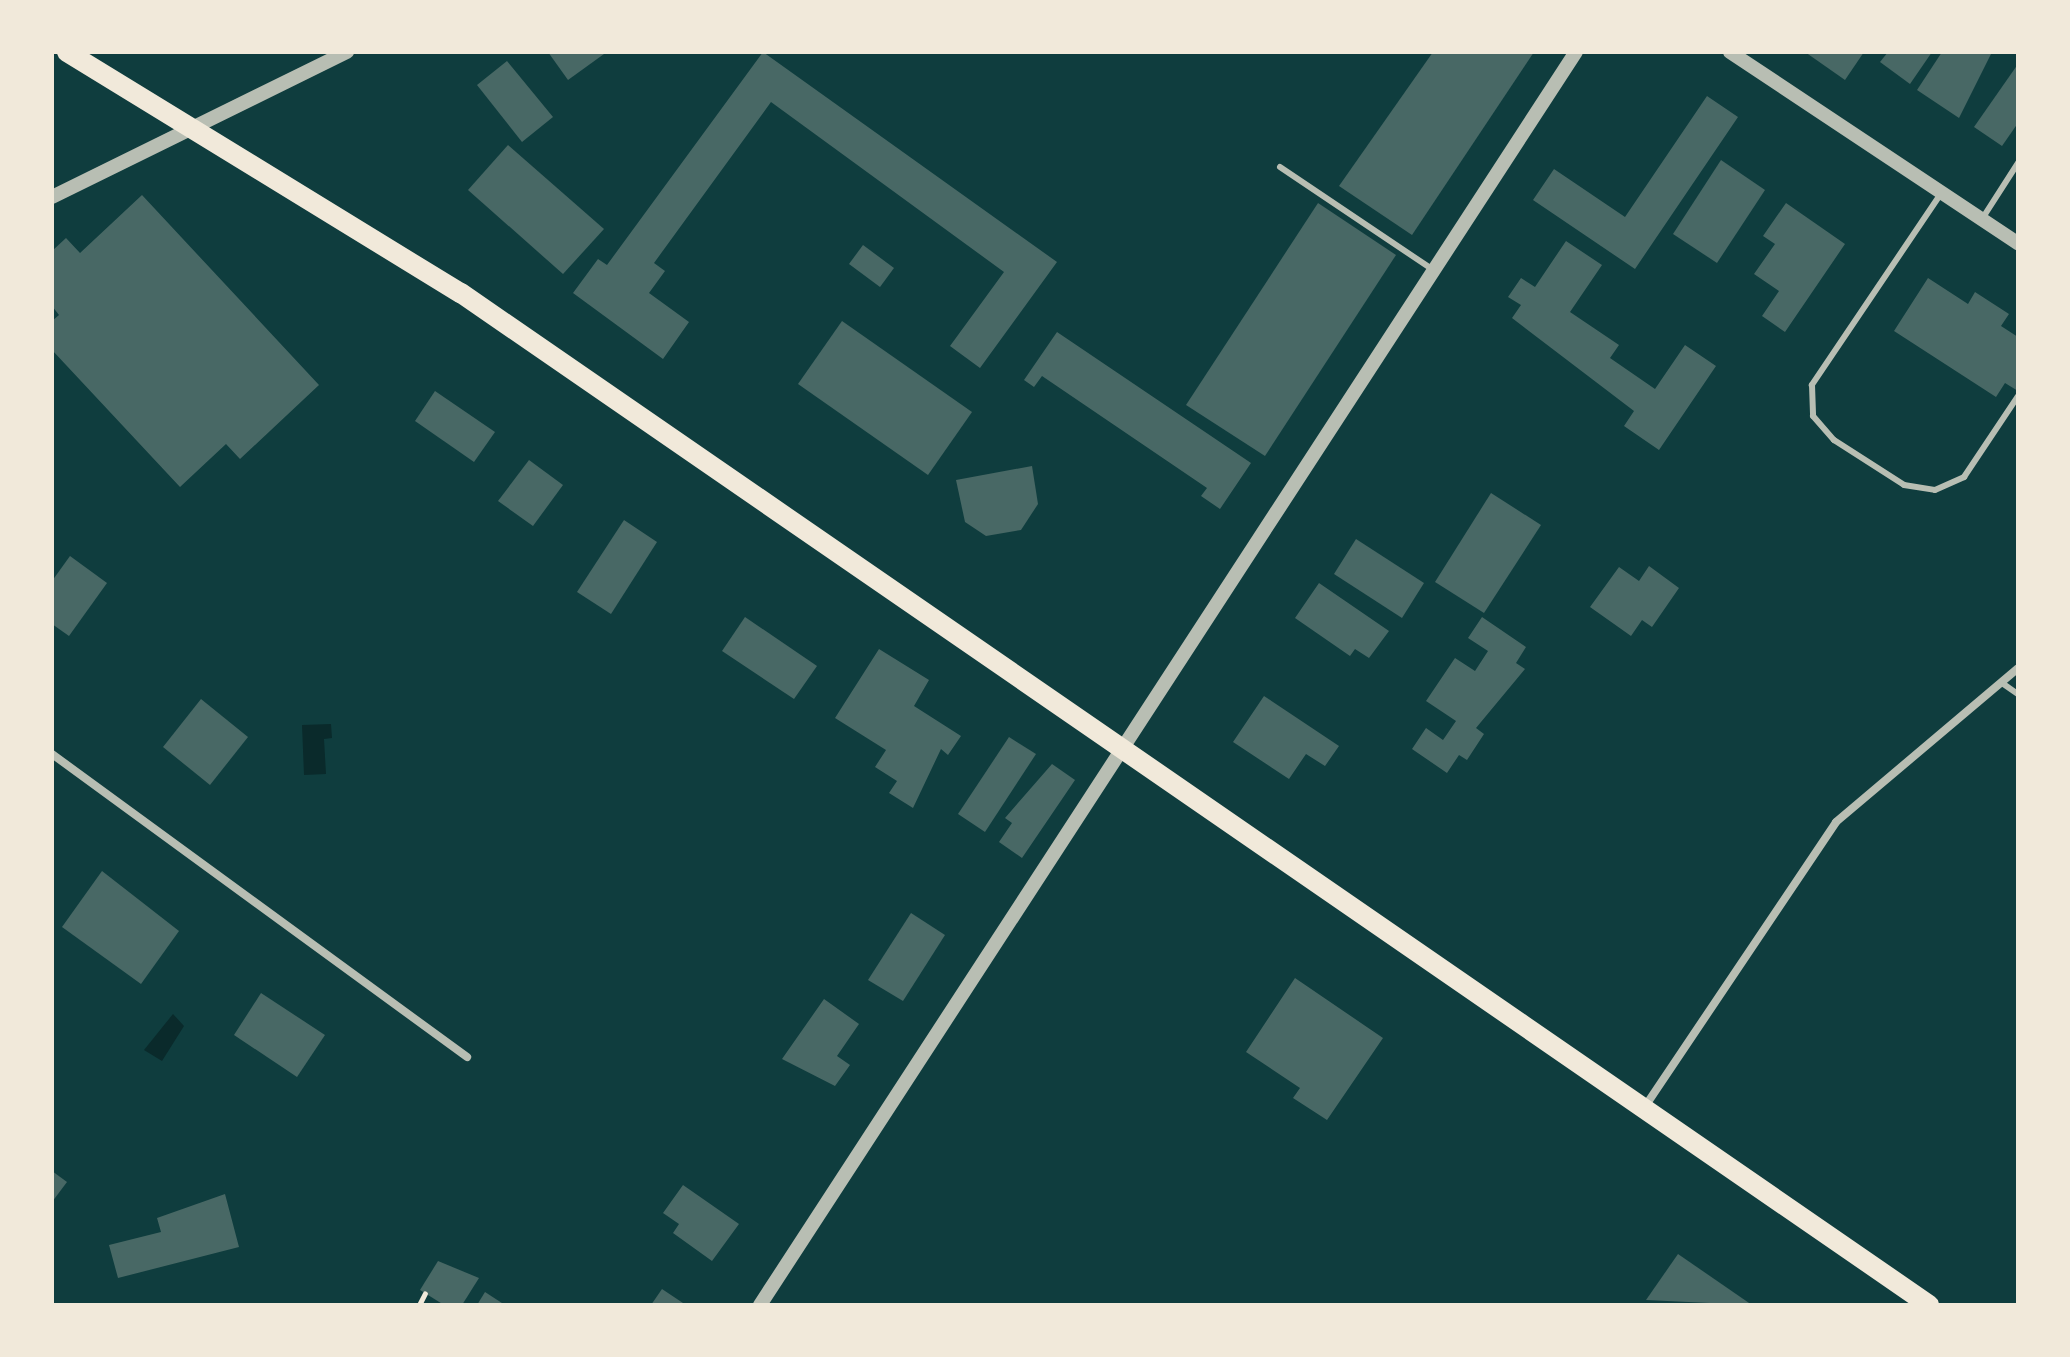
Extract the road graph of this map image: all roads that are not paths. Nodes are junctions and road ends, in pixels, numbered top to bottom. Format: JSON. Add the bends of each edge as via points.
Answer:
{"nodes":[{"id":1,"x":67,"y":52,"type":"edge"},
{"id":2,"x":347,"y":52,"type":"edge"},
{"id":3,"x":1576,"y":52,"type":"edge"},
{"id":4,"x":1730,"y":52,"type":"edge"},
{"id":5,"x":190,"y":130,"type":"junction"},
{"id":6,"x":2018,"y":163,"type":"edge"},
{"id":7,"x":1280,"y":167,"type":"dead end"},
{"id":8,"x":1942,"y":192,"type":"junction"},
{"id":9,"x":52,"y":197,"type":"edge"},
{"id":10,"x":1982,"y":219,"type":"junction"},
{"id":11,"x":2018,"y":243,"type":"edge"},
{"id":12,"x":1435,"y":271,"type":"junction"},
{"id":13,"x":2018,"y":396,"type":"edge"},
{"id":14,"x":2018,"y":668,"type":"edge"},
{"id":15,"x":2002,"y":683,"type":"junction"},
{"id":16,"x":2018,"y":694,"type":"edge"},
{"id":17,"x":1125,"y":749,"type":"junction"},
{"id":18,"x":52,"y":754,"type":"edge"},
{"id":19,"x":467,"y":1057,"type":"dead end"},
{"id":20,"x":1644,"y":1108,"type":"junction"},
{"id":21,"x":760,"y":1305,"type":"edge"},
{"id":22,"x":1929,"y":1305,"type":"edge"}],
"edges":[{"from":1,"to":5,"type":"main road"},
{"from":2,"to":5,"type":"street"},
{"from":3,"to":12,"type":"street"},
{"from":4,"to":8,"type":"street"},
{"from":5,"to":9,"type":"street"},
{"from":5,"to":17,"type":"main road","via":[[461,293]]},
{"from":6,"to":10,"type":"lane"},
{"from":7,"to":12,"type":"lane"},
{"from":8,"to":10,"type":"street"},
{"from":8,"to":13,"type":"lane","via":[[1812,385],[1813,416],[1834,440],[1904,485],[1935,490],[1964,477]]},
{"from":10,"to":11,"type":"street"},
{"from":12,"to":17,"type":"street"},
{"from":14,"to":15,"type":"street"},
{"from":15,"to":16,"type":"lane"},
{"from":15,"to":20,"type":"street","via":[[1836,822]]},
{"from":17,"to":20,"type":"main road"},
{"from":17,"to":21,"type":"street"},
{"from":18,"to":19,"type":"street"},
{"from":20,"to":22,"type":"main road"}]}
